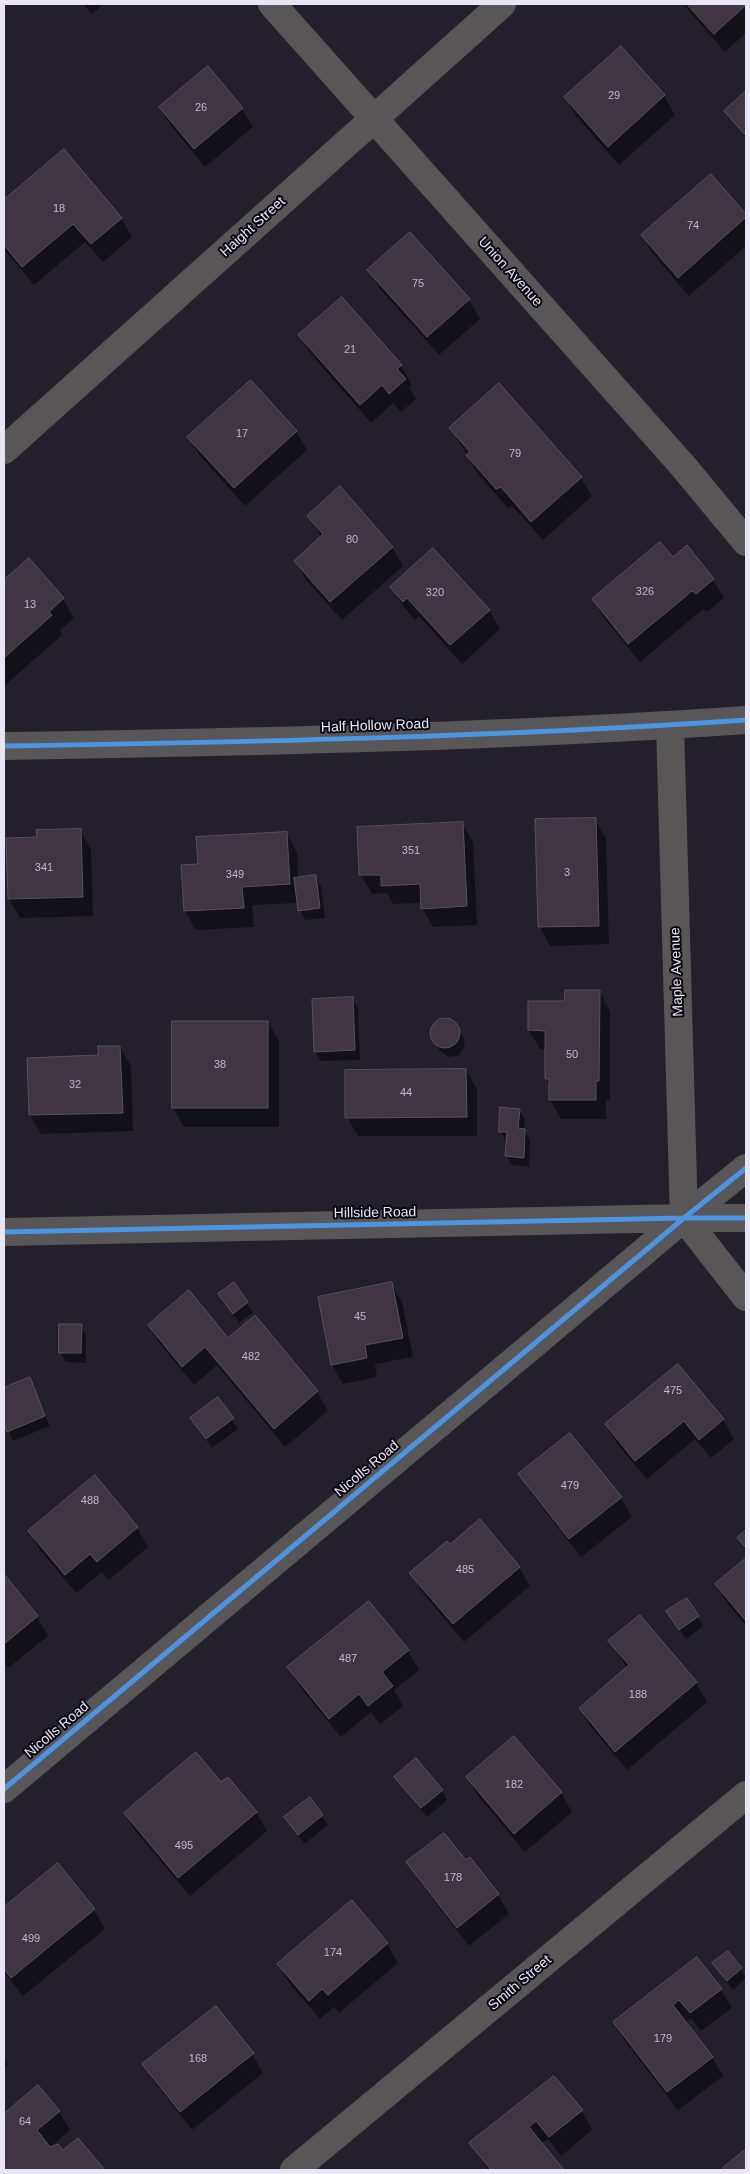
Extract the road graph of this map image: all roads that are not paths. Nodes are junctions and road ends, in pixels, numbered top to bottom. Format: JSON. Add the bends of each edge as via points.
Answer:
{"nodes":[{"id":1,"x":272,"y":4,"type":"edge"},
{"id":2,"x":502,"y":4,"type":"edge"},
{"id":3,"x":374,"y":119,"type":"junction"},
{"id":4,"x":4,"y":448,"type":"edge"},
{"id":5,"x":746,"y":542,"type":"edge"},
{"id":6,"x":746,"y":720,"type":"edge"},
{"id":7,"x":670,"y":725,"type":"junction"},
{"id":8,"x":4,"y":746,"type":"edge"},
{"id":9,"x":746,"y":1168,"type":"edge"},
{"id":10,"x":684,"y":1218,"type":"junction"},
{"id":11,"x":746,"y":1218,"type":"edge"},
{"id":12,"x":4,"y":1232,"type":"edge"},
{"id":13,"x":746,"y":1297,"type":"edge"},
{"id":14,"x":4,"y":1789,"type":"edge"},
{"id":15,"x":746,"y":1795,"type":"edge"},
{"id":16,"x":294,"y":2170,"type":"edge"}],
"edges":[{"from":1,"to":3,"type":"street","name":"Union Avenue"},
{"from":2,"to":3,"type":"street","name":"Haight Street"},
{"from":3,"to":4,"type":"street","name":"Haight Street"},
{"from":3,"to":5,"type":"street","name":"Union Avenue","via":[[683,466]]},
{"from":6,"to":7,"type":"street","name":"Half Hollow Road"},
{"from":7,"to":8,"type":"street","name":"Half Hollow Road","via":[[263,742]]},
{"from":7,"to":10,"type":"street","name":"Maple Avenue"},
{"from":9,"to":10,"type":"street","name":"Nicolls Road"},
{"from":10,"to":11,"type":"street","name":"Hillside Road"},
{"from":10,"to":12,"type":"street","name":"Hillside Road"},
{"from":10,"to":13,"type":"street"},
{"from":10,"to":14,"type":"street","name":"Nicolls Road"},
{"from":15,"to":16,"type":"street","name":"Smith Street"}]}
